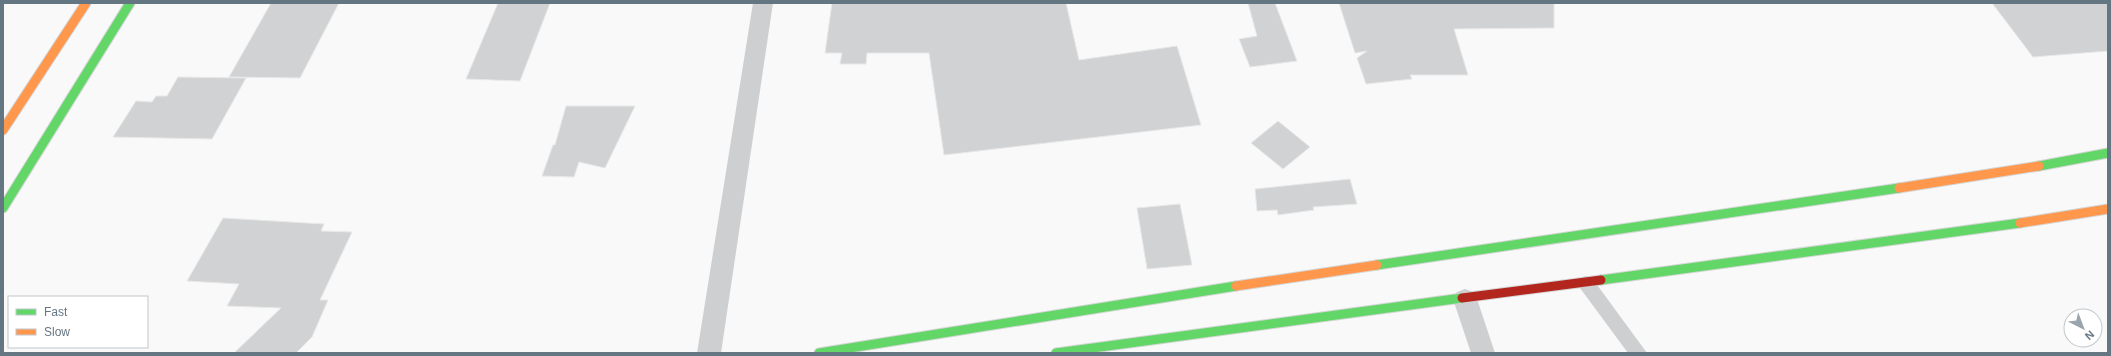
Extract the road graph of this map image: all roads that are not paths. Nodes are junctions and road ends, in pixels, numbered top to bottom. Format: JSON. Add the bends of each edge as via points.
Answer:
{"nodes":[{"id":1,"x":86,"y":3,"type":"edge"},
{"id":2,"x":130,"y":3,"type":"edge"},
{"id":3,"x":763,"y":3,"type":"edge"},
{"id":4,"x":3,"y":130,"type":"edge"},
{"id":5,"x":2108,"y":153,"type":"edge"},
{"id":6,"x":3,"y":208,"type":"edge"},
{"id":7,"x":2108,"y":209,"type":"edge"},
{"id":8,"x":1586,"y":283,"type":"junction"},
{"id":9,"x":1465,"y":299,"type":"junction"},
{"id":10,"x":709,"y":353,"type":"edge"},
{"id":11,"x":819,"y":353,"type":"edge"},
{"id":12,"x":1056,"y":353,"type":"edge"},
{"id":13,"x":1482,"y":353,"type":"edge"},
{"id":14,"x":1638,"y":353,"type":"edge"}],
"edges":[{"from":1,"to":4,"type":"main road"},
{"from":2,"to":6,"type":"main road"},
{"from":3,"to":10,"type":"street"},
{"from":5,"to":11,"type":"main road","via":[[2019,170],[1293,277]]},
{"from":7,"to":8,"type":"main road","via":[[2052,219]]},
{"from":8,"to":9,"type":"main road"},
{"from":8,"to":14,"type":"lane"},
{"from":9,"to":12,"type":"main road"},
{"from":9,"to":13,"type":"street"}]}
